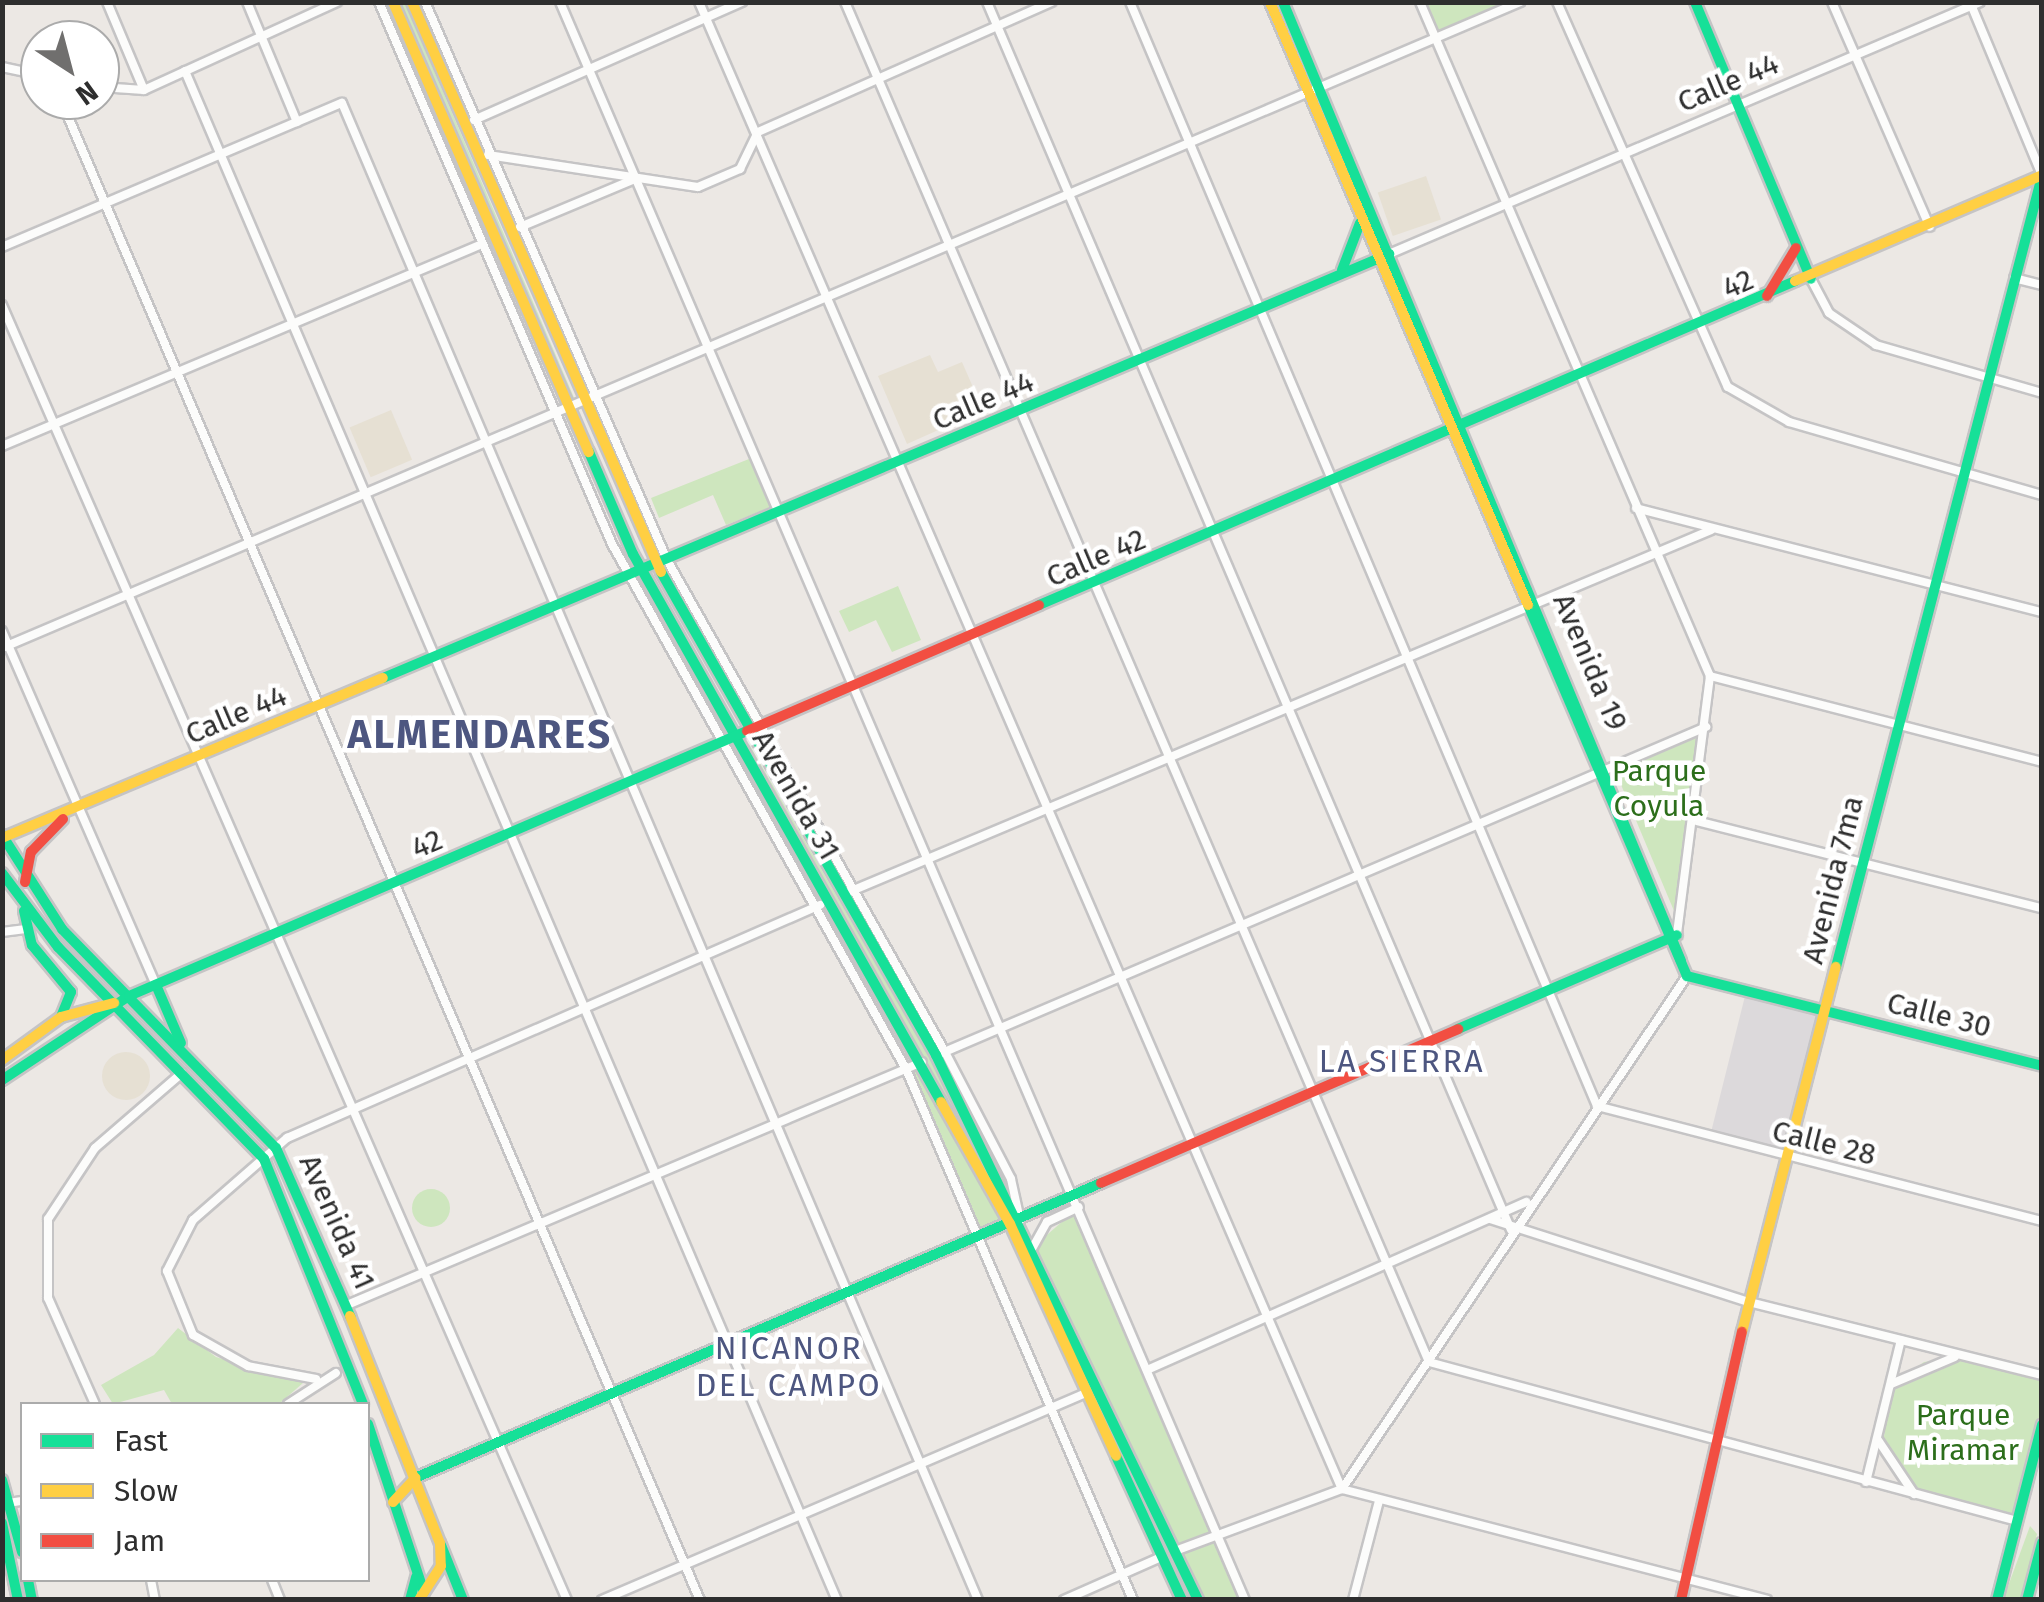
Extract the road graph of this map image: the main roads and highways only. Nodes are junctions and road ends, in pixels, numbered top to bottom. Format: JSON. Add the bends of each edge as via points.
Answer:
{"nodes":[{"id":1,"x":393,"y":2,"type":"edge"},
{"id":2,"x":412,"y":2,"type":"edge"},
{"id":3,"x":1270,"y":2,"type":"edge"},
{"id":4,"x":1283,"y":2,"type":"edge"},
{"id":5,"x":1695,"y":2,"type":"edge"},
{"id":6,"x":2042,"y":175,"type":"edge"},
{"id":7,"x":1359,"y":212,"type":"junction"},
{"id":8,"x":1796,"y":242,"type":"junction"},
{"id":9,"x":1384,"y":256,"type":"junction"},
{"id":10,"x":1337,"y":276,"type":"junction"},
{"id":11,"x":1812,"y":279,"type":"junction"},
{"id":12,"x":1765,"y":299,"type":"junction"},
{"id":13,"x":1458,"y":431,"type":"junction"},
{"id":14,"x":662,"y":562,"type":"junction"},
{"id":15,"x":642,"y":571,"type":"junction"},
{"id":16,"x":754,"y":731,"type":"junction"},
{"id":17,"x":734,"y":739,"type":"junction"},
{"id":18,"x":81,"y":808,"type":"junction"},
{"id":19,"x":3,"y":837,"type":"edge"},
{"id":20,"x":2,"y":873,"type":"edge"},
{"id":21,"x":25,"y":882,"type":"junction"},
{"id":22,"x":18,"y":899,"type":"junction"},
{"id":23,"x":1672,"y":937,"type":"junction"},
{"id":24,"x":1687,"y":976,"type":"joint"},
{"id":25,"x":156,"y":985,"type":"junction"},
{"id":26,"x":130,"y":996,"type":"junction"},
{"id":27,"x":115,"y":1003,"type":"junction"},
{"id":28,"x":1824,"y":1012,"type":"junction"},
{"id":29,"x":60,"y":1018,"type":"junction"},
{"id":30,"x":192,"y":1059,"type":"junction"},
{"id":31,"x":2,"y":1060,"type":"edge"},
{"id":32,"x":2042,"y":1066,"type":"edge"},
{"id":33,"x":2,"y":1080,"type":"edge"},
{"id":34,"x":1015,"y":1222,"type":"junction"},
{"id":35,"x":362,"y":1402,"type":"edge"},
{"id":36,"x":2042,"y":1425,"type":"edge"},
{"id":37,"x":370,"y":1431,"type":"edge"},
{"id":38,"x":415,"y":1478,"type":"junction"},
{"id":39,"x":2,"y":1480,"type":"edge"},
{"id":40,"x":12,"y":1502,"type":"edge"},
{"id":41,"x":395,"y":1516,"type":"junction"},
{"id":42,"x":2,"y":1523,"type":"edge"},
{"id":43,"x":20,"y":1542,"type":"edge"},
{"id":44,"x":2042,"y":1543,"type":"edge"},
{"id":45,"x":441,"y":1548,"type":"junction"},
{"id":46,"x":410,"y":1556,"type":"junction"},
{"id":47,"x":416,"y":1576,"type":"junction"},
{"id":48,"x":425,"y":1598,"type":"edge"},
{"id":49,"x":18,"y":1600,"type":"edge"},
{"id":50,"x":410,"y":1600,"type":"edge"},
{"id":51,"x":463,"y":1600,"type":"edge"},
{"id":52,"x":1182,"y":1600,"type":"edge"},
{"id":53,"x":1198,"y":1600,"type":"edge"},
{"id":54,"x":1681,"y":1600,"type":"edge"},
{"id":55,"x":1998,"y":1600,"type":"edge"},
{"id":56,"x":2026,"y":1600,"type":"edge"}],
"edges":[{"from":1,"to":15,"type":"main road","name":"Avenida 31"},
{"from":2,"to":14,"type":"main road","name":"Avenida 31"},
{"from":3,"to":7,"type":"main road","name":"Avenida 19"},
{"from":4,"to":9,"type":"main road","name":"Avenida 19"},
{"from":5,"to":8,"type":"main road"},
{"from":6,"to":11,"type":"main road","name":"42"},
{"from":6,"to":28,"type":"main road","name":"Avenida 7ma"},
{"from":7,"to":9,"type":"main road","name":"Avenida 19"},
{"from":7,"to":10,"type":"main road","via":[[1359,244]]},
{"from":8,"to":11,"type":"main road"},
{"from":8,"to":12,"type":"main road","via":[[1792,267]]},
{"from":9,"to":10,"type":"main road","name":"Calle 44"},
{"from":9,"to":13,"type":"main road","name":"Avenida 19"},
{"from":10,"to":14,"type":"main road","name":"Calle 44"},
{"from":11,"to":12,"type":"main road","name":"42"},
{"from":12,"to":13,"type":"main road","name":"42"},
{"from":13,"to":16,"type":"main road","name":"Calle 42"},
{"from":13,"to":23,"type":"main road","name":"Avenida 19"},
{"from":14,"to":15,"type":"main road","name":"Calle 44"},
{"from":14,"to":16,"type":"main road","name":"Avenida 31"},
{"from":15,"to":17,"type":"main road","name":"Avenida 31"},
{"from":15,"to":18,"type":"main road","name":"Calle 44"},
{"from":16,"to":17,"type":"main road","name":"42"},
{"from":16,"to":34,"type":"main road","name":"Avenida 31","via":[[941,1054]]},
{"from":17,"to":25,"type":"main road","name":"42"},
{"from":17,"to":34,"type":"main road","name":"Avenida 31"},
{"from":18,"to":19,"type":"main road","name":"Calle 44"},
{"from":18,"to":21,"type":"main road","via":[[42,837]]},
{"from":19,"to":21,"type":"main road","name":"Avenida 41"},
{"from":20,"to":22,"type":"main road","name":"Avenida 41"},
{"from":21,"to":26,"type":"main road","name":"Avenida 41"},
{"from":22,"to":27,"type":"main road","name":"Avenida 41"},
{"from":22,"to":29,"type":"main road","via":[[26,929],[68,984]]},
{"from":23,"to":24,"type":"main road","name":"Avenida 19"},
{"from":23,"to":34,"type":"main road","via":[[1077,1202]]},
{"from":24,"to":28,"type":"main road","name":"Calle 30"},
{"from":25,"to":26,"type":"main road","name":"42"},
{"from":25,"to":30,"type":"main road"},
{"from":26,"to":27,"type":"main road","name":"42"},
{"from":26,"to":30,"type":"main road","name":"Avenida 41"},
{"from":27,"to":29,"type":"main road"},
{"from":27,"to":33,"type":"main road"},
{"from":27,"to":35,"type":"main road","name":"Avenida 41","via":[[264,1159]]},
{"from":28,"to":32,"type":"main road","name":"Calle 30"},
{"from":28,"to":54,"type":"main road","name":"Avenida 7ma","via":[[1715,1438]]},
{"from":29,"to":31,"type":"main road"},
{"from":30,"to":38,"type":"main road","name":"Avenida 41","via":[[276,1148]]},
{"from":34,"to":38,"type":"main road"},
{"from":34,"to":52,"type":"main road","name":"Avenida 31"},
{"from":34,"to":53,"type":"main road","name":"Avenida 31","via":[[1033,1247]]},
{"from":36,"to":55,"type":"main road"},
{"from":37,"to":41,"type":"main road"},
{"from":38,"to":41,"type":"main road","via":[[393,1493]]},
{"from":38,"to":45,"type":"main road","name":"Avenida 41"},
{"from":39,"to":40,"type":"main road"},
{"from":40,"to":43,"type":"main road"},
{"from":41,"to":46,"type":"main road"},
{"from":42,"to":49,"type":"main road"},
{"from":44,"to":56,"type":"main road"},
{"from":45,"to":46,"type":"main road","via":[[429,1569]]},
{"from":45,"to":48,"type":"main road"},
{"from":45,"to":51,"type":"main road","name":"Avenida 41"},
{"from":46,"to":47,"type":"main road"},
{"from":47,"to":48,"type":"main road"},
{"from":47,"to":50,"type":"main road"}]}
